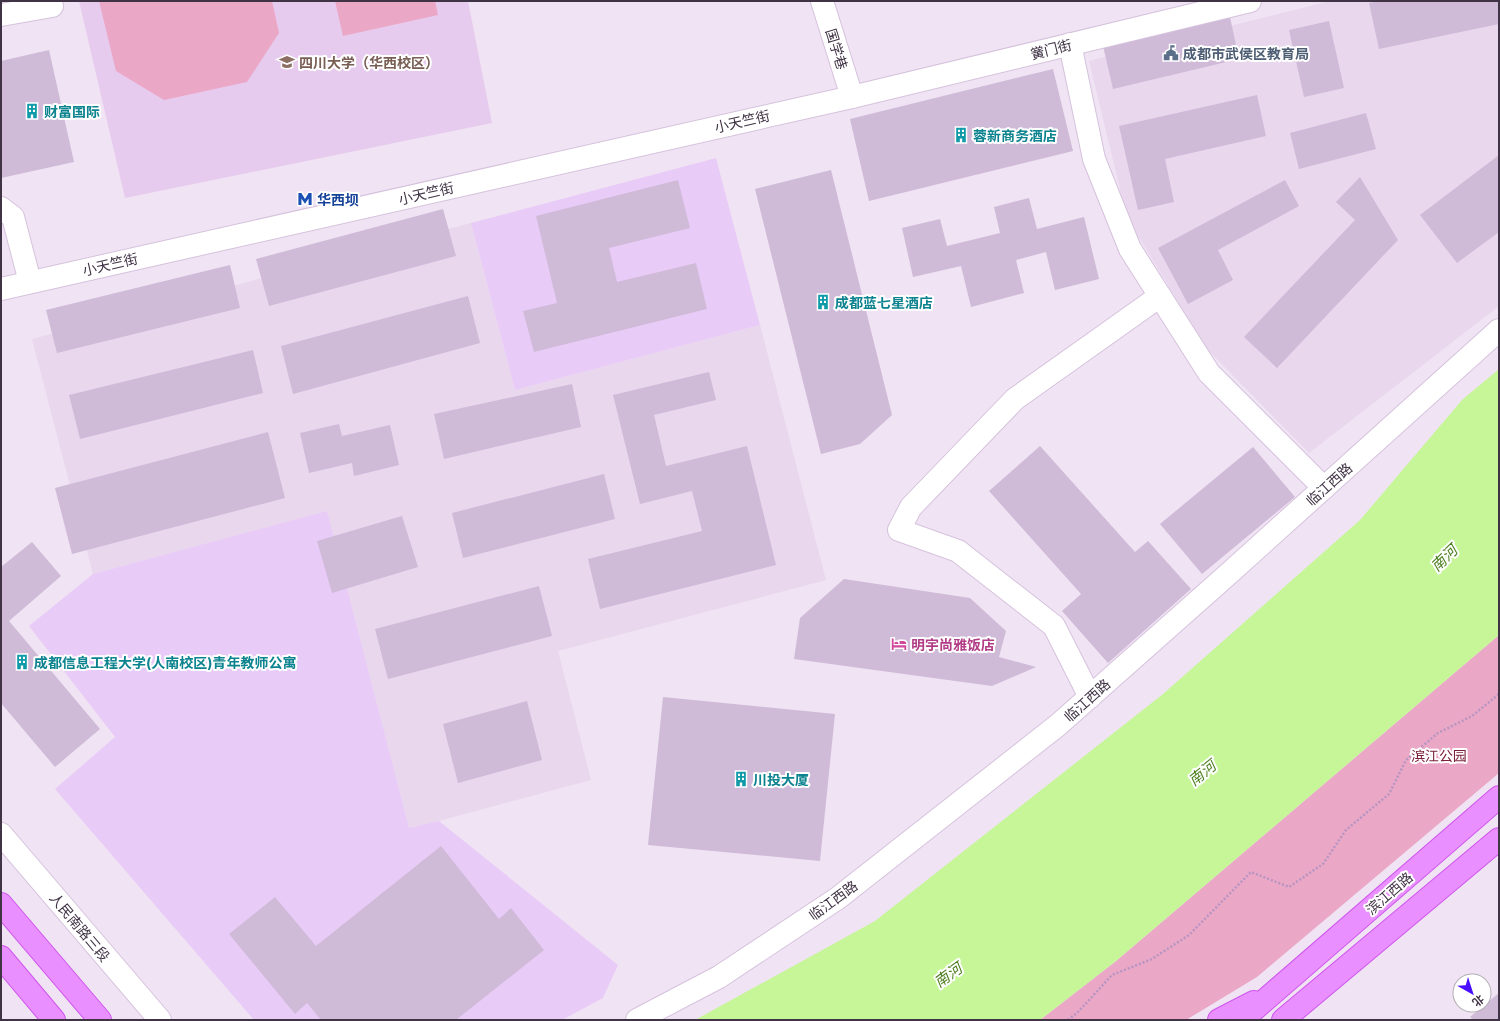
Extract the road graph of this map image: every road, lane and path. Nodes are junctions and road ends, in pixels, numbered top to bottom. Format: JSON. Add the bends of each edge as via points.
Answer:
{"nodes":[{"id":1,"x":822,"y":1,"type":"edge"},
{"id":2,"x":1250,"y":1,"type":"edge"},
{"id":3,"x":52,"y":6,"type":"dead end"},
{"id":4,"x":1,"y":16,"type":"edge"},
{"id":5,"x":1070,"y":44,"type":"junction"},
{"id":6,"x":852,"y":97,"type":"junction"},
{"id":7,"x":1,"y":208,"type":"edge"},
{"id":8,"x":30,"y":282,"type":"junction"},
{"id":9,"x":1,"y":289,"type":"edge"},
{"id":10,"x":1160,"y":296,"type":"junction"},
{"id":11,"x":1499,"y":330,"type":"edge"},
{"id":12,"x":1324,"y":488,"type":"junction"},
{"id":13,"x":1499,"y":694,"type":"edge"},
{"id":14,"x":1090,"y":697,"type":"junction"},
{"id":15,"x":1499,"y":797,"type":"edge"},
{"id":16,"x":1,"y":834,"type":"edge"},
{"id":17,"x":1499,"y":839,"type":"edge"},
{"id":18,"x":1,"y":904,"type":"edge"},
{"id":19,"x":1,"y":957,"type":"edge"},
{"id":20,"x":1278,"y":990,"type":"junction"},
{"id":21,"x":1317,"y":992,"type":"junction"},
{"id":22,"x":54,"y":1020,"type":"edge"},
{"id":23,"x":100,"y":1020,"type":"edge"},
{"id":24,"x":160,"y":1020,"type":"edge"},
{"id":25,"x":637,"y":1020,"type":"edge"},
{"id":26,"x":1068,"y":1020,"type":"edge"},
{"id":27,"x":1219,"y":1020,"type":"edge"},
{"id":28,"x":1242,"y":1020,"type":"edge"},
{"id":29,"x":1283,"y":1020,"type":"edge"},
{"id":30,"x":1293,"y":1020,"type":"edge"}],
"edges":[{"from":1,"to":6,"type":"street","name":"国学巷"},
{"from":2,"to":5,"type":"street","name":"黉门街"},
{"from":3,"to":4,"type":"street"},
{"from":5,"to":6,"type":"street","name":"黉门街"},
{"from":5,"to":10,"type":"street","via":[[1094,159],[1130,249]]},
{"from":6,"to":8,"type":"street","name":"小天竺街"},
{"from":7,"to":8,"type":"street","via":[[13,217]]},
{"from":8,"to":9,"type":"street","name":"小天竺街"},
{"from":10,"to":12,"type":"street","via":[[1209,373]]},
{"from":10,"to":14,"type":"street","via":[[1015,399],[911,507],[899,530],[958,551],[1054,626]]},
{"from":11,"to":12,"type":"street","name":"临江西路"},
{"from":12,"to":14,"type":"street","name":"临江西路"},
{"from":13,"to":26,"type":"path","via":[[1472,716],[1438,733],[1406,760],[1389,794],[1346,830],[1323,864],[1288,888],[1251,872],[1188,934],[1152,959],[1112,975]]},
{"from":14,"to":25,"type":"street","name":"临江西路","via":[[838,898],[719,977]]},
{"from":15,"to":20,"type":"main road","name":"滨江西路"},
{"from":16,"to":24,"type":"street","name":"人民南路三段"},
{"from":17,"to":21,"type":"main road","name":"滨江西路"},
{"from":18,"to":23,"type":"main road"},
{"from":19,"to":22,"type":"main road"},
{"from":20,"to":27,"type":"main road","name":"滨江西路"},
{"from":20,"to":28,"type":"main road","name":"滨江西路"},
{"from":21,"to":29,"type":"main road","name":"滨江西路"},
{"from":21,"to":30,"type":"main road","name":"滨江西路"}]}
